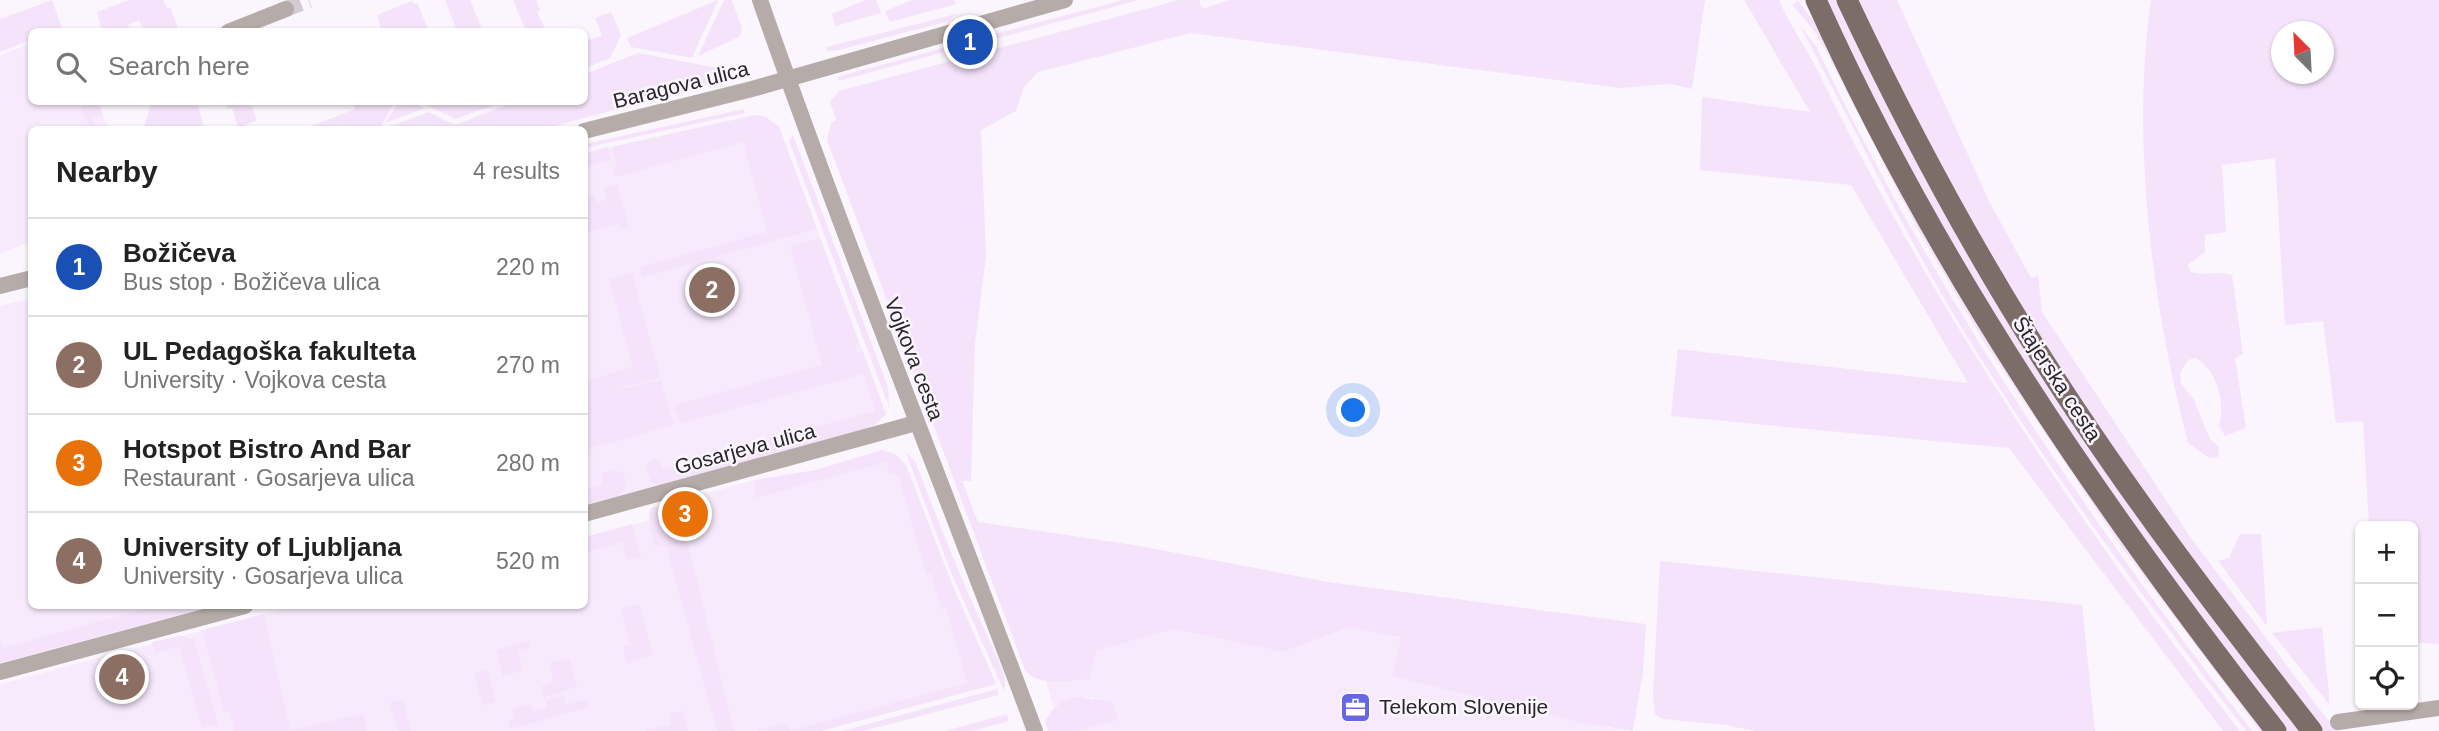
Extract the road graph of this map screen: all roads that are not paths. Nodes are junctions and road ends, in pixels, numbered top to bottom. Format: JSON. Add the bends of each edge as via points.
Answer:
{"nodes":[{"id":1,"x":760,"y":0,"type":"edge"},
{"id":2,"x":1065,"y":0,"type":"edge"},
{"id":3,"x":1816,"y":0,"type":"edge"},
{"id":4,"x":1847,"y":0,"type":"edge"},
{"id":5,"x":286,"y":9,"type":"tunnel mouth"},
{"id":6,"x":238,"y":28,"type":"edge"},
{"id":7,"x":788,"y":78,"type":"junction"},
{"id":8,"x":588,"y":130,"type":"edge"},
{"id":9,"x":28,"y":279,"type":"edge"},
{"id":10,"x":0,"y":286,"type":"edge"},
{"id":11,"x":916,"y":423,"type":"junction"},
{"id":12,"x":588,"y":513,"type":"edge"},
{"id":13,"x":234,"y":609,"type":"edge"},
{"id":14,"x":0,"y":672,"type":"edge"},
{"id":15,"x":2439,"y":708,"type":"edge"},
{"id":16,"x":2338,"y":722,"type":"dead end"},
{"id":17,"x":1035,"y":731,"type":"edge"},
{"id":18,"x":2276,"y":731,"type":"edge"},
{"id":19,"x":2312,"y":731,"type":"edge"}],
"edges":[{"from":1,"to":7,"type":"street","name":"Vojkova cesta"},
{"from":2,"to":7,"type":"street","name":"Baragova ulica"},
{"from":3,"to":18,"type":"main road","name":"Štajerska cesta","via":[[1914,198],[2012,364],[2120,524]]},
{"from":4,"to":19,"type":"main road","name":"Štajerska cesta","via":[[1944,193],[2043,359],[2151,519]]},
{"from":5,"to":6,"type":"street"},
{"from":7,"to":8,"type":"street","name":"Baragova ulica"},
{"from":7,"to":11,"type":"street","name":"Vojkova cesta"},
{"from":9,"to":10,"type":"street"},
{"from":11,"to":12,"type":"street","name":"Gosarjeva ulica"},
{"from":11,"to":17,"type":"street","name":"Vojkova cesta","via":[[990,604]]},
{"from":13,"to":14,"type":"street"},
{"from":15,"to":16,"type":"street"}]}
